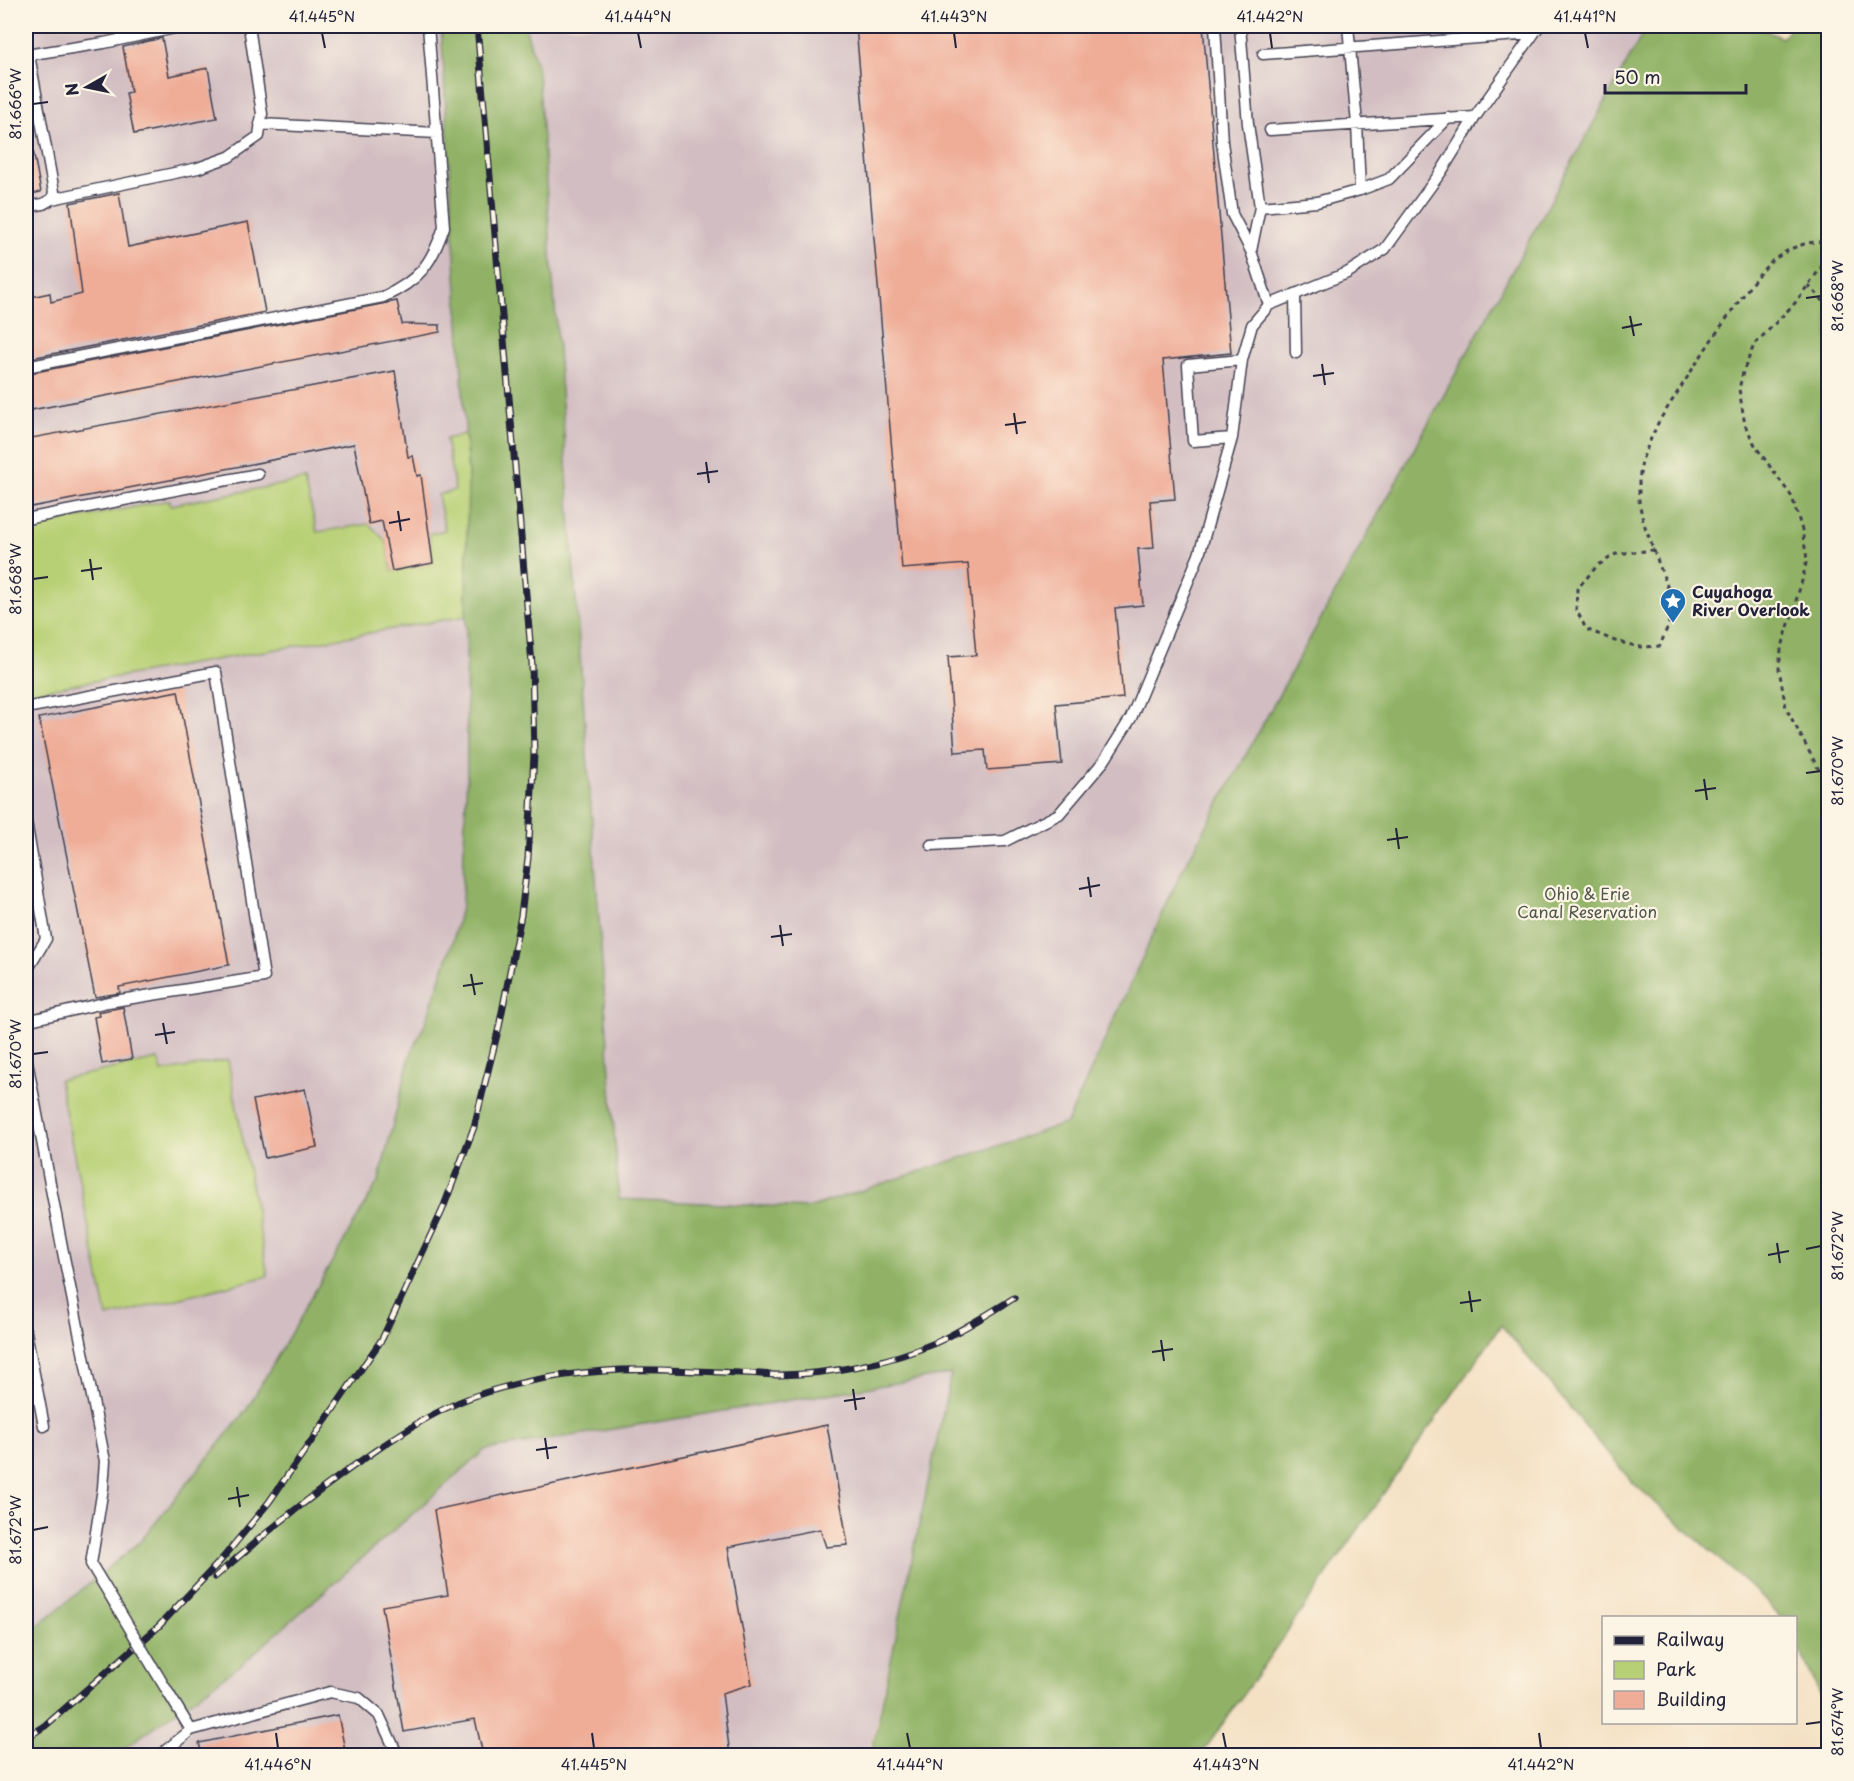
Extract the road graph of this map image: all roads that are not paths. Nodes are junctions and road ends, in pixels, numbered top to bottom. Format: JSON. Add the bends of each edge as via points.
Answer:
{"nodes":[{"id":1,"x":185,"y":26,"type":"edge"},
{"id":2,"x":249,"y":26,"type":"edge"},
{"id":3,"x":428,"y":26,"type":"edge"},
{"id":4,"x":1215,"y":26,"type":"edge"},
{"id":5,"x":1240,"y":26,"type":"edge"},
{"id":6,"x":1348,"y":26,"type":"edge"},
{"id":7,"x":1536,"y":30,"type":"edge"},
{"id":8,"x":1350,"y":47,"type":"junction"},
{"id":9,"x":1263,"y":54,"type":"dead end"},
{"id":10,"x":27,"y":55,"type":"edge"},
{"id":11,"x":1475,"y":117,"type":"junction"},
{"id":12,"x":1448,"y":118,"type":"junction"},
{"id":13,"x":260,"y":124,"type":"junction"},
{"id":14,"x":1357,"y":124,"type":"junction"},
{"id":15,"x":1270,"y":130,"type":"dead end"},
{"id":16,"x":437,"y":133,"type":"junction"},
{"id":17,"x":1360,"y":190,"type":"junction"},
{"id":18,"x":52,"y":199,"type":"junction"},
{"id":19,"x":26,"y":207,"type":"edge"},
{"id":20,"x":1260,"y":207,"type":"junction"},
{"id":21,"x":1251,"y":251,"type":"junction"},
{"id":22,"x":1295,"y":294,"type":"junction"},
{"id":23,"x":1269,"y":305,"type":"junction"},
{"id":24,"x":1296,"y":353,"type":"dead end"},
{"id":25,"x":1242,"y":360,"type":"junction"},
{"id":26,"x":26,"y":367,"type":"edge"},
{"id":27,"x":1232,"y":438,"type":"junction"},
{"id":28,"x":258,"y":474,"type":"dead end"},
{"id":29,"x":26,"y":519,"type":"edge"},
{"id":30,"x":26,"y":708,"type":"edge"},
{"id":31,"x":26,"y":821,"type":"edge"},
{"id":32,"x":931,"y":846,"type":"dead end"},
{"id":33,"x":26,"y":972,"type":"edge"},
{"id":34,"x":26,"y":1021,"type":"edge"},
{"id":35,"x":26,"y":1056,"type":"edge"},
{"id":36,"x":26,"y":1332,"type":"edge"},
{"id":37,"x":44,"y":1426,"type":"dead end"},
{"id":38,"x":191,"y":1730,"type":"junction"},
{"id":39,"x":159,"y":1755,"type":"edge"},
{"id":40,"x":398,"y":1755,"type":"edge"}],
"edges":[{"from":1,"to":10,"type":"lane"},
{"from":2,"to":13,"type":"lane","via":[[262,114]]},
{"from":3,"to":16,"type":"lane"},
{"from":4,"to":21,"type":"lane","via":[[1222,142],[1232,214]]},
{"from":5,"to":20,"type":"lane"},
{"from":6,"to":8,"type":"lane"},
{"from":7,"to":8,"type":"lane"},
{"from":7,"to":11,"type":"lane"},
{"from":8,"to":9,"type":"lane"},
{"from":8,"to":14,"type":"lane"},
{"from":10,"to":18,"type":"lane","via":[[54,192]]},
{"from":11,"to":12,"type":"lane"},
{"from":11,"to":22,"type":"lane","via":[[1385,249],[1347,273]]},
{"from":12,"to":14,"type":"lane"},
{"from":12,"to":17,"type":"lane","via":[[1389,179]]},
{"from":13,"to":16,"type":"lane"},
{"from":13,"to":18,"type":"lane","via":[[259,136],[229,157],[198,168]]},
{"from":14,"to":15,"type":"lane"},
{"from":14,"to":17,"type":"lane"},
{"from":16,"to":26,"type":"lane","via":[[444,227],[433,254],[410,284],[383,297]]},
{"from":17,"to":20,"type":"lane","via":[[1317,202]]},
{"from":18,"to":19,"type":"lane"},
{"from":20,"to":21,"type":"lane"},
{"from":21,"to":23,"type":"lane"},
{"from":22,"to":23,"type":"lane"},
{"from":22,"to":24,"type":"lane"},
{"from":23,"to":25,"type":"lane","via":[[1252,325]]},
{"from":25,"to":27,"type":"lane"},
{"from":25,"to":27,"type":"lane","via":[[1188,365],[1193,441]]},
{"from":27,"to":32,"type":"lane","via":[[1199,555],[1131,718],[1104,761],[1059,814],[1005,842]]},
{"from":28,"to":29,"type":"lane"},
{"from":30,"to":34,"type":"lane","via":[[216,672],[264,977],[108,1002]]},
{"from":31,"to":33,"type":"lane","via":[[46,939]]},
{"from":35,"to":38,"type":"lane","bridge":true,"via":[[105,1461],[91,1564]]},
{"from":36,"to":37,"type":"lane"},
{"from":38,"to":39,"type":"lane"},
{"from":38,"to":40,"type":"lane","via":[[330,1692],[359,1698],[379,1715]]}]}
